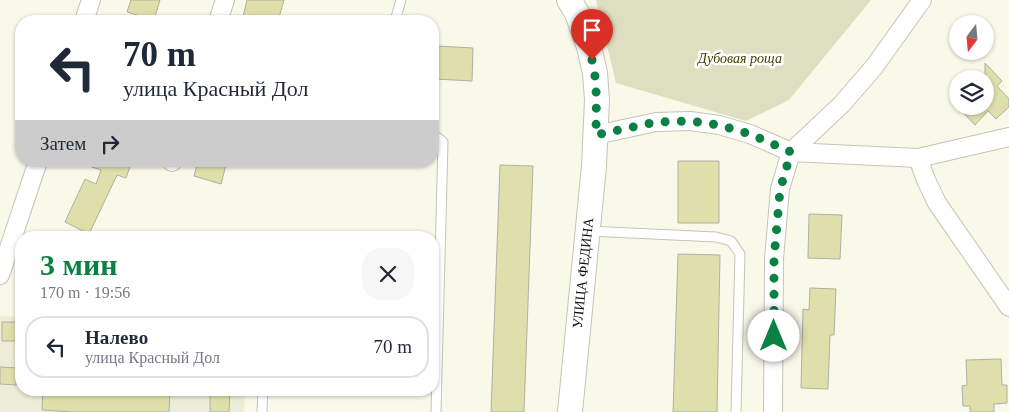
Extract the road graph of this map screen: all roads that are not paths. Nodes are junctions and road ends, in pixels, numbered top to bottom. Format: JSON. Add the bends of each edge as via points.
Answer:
{"nodes":[{"id":1,"x":91,"y":0,"type":"edge"},
{"id":2,"x":225,"y":0,"type":"edge"},
{"id":3,"x":401,"y":0,"type":"edge"},
{"id":4,"x":569,"y":0,"type":"edge"},
{"id":5,"x":922,"y":0,"type":"edge"},
{"id":6,"x":86,"y":15,"type":"edge"},
{"id":7,"x":220,"y":15,"type":"edge"},
{"id":8,"x":397,"y":15,"type":"edge"},
{"id":9,"x":596,"y":135,"type":"junction"},
{"id":10,"x":1009,"y":137,"type":"edge"},
{"id":11,"x":439,"y":139,"type":"edge"},
{"id":12,"x":791,"y":152,"type":"junction"},
{"id":13,"x":918,"y":158,"type":"junction"},
{"id":14,"x":36,"y":167,"type":"edge"},
{"id":15,"x":588,"y":231,"type":"junction"},
{"id":16,"x":439,"y":241,"type":"edge"},
{"id":17,"x":0,"y":274,"type":"edge"},
{"id":18,"x":1009,"y":307,"type":"edge"},
{"id":19,"x":263,"y":396,"type":"edge"},
{"id":20,"x":436,"y":396,"type":"edge"},
{"id":21,"x":262,"y":412,"type":"edge"},
{"id":22,"x":436,"y":412,"type":"edge"},
{"id":23,"x":570,"y":412,"type":"edge"},
{"id":24,"x":736,"y":412,"type":"edge"},
{"id":25,"x":773,"y":412,"type":"edge"}],
"edges":[{"from":1,"to":6,"type":"street"},
{"from":2,"to":7,"type":"street"},
{"from":3,"to":8,"type":"lane"},
{"from":4,"to":9,"type":"main road","name":"УЛИЦА ФЕДИНА","via":[[577,13],[595,73]]},
{"from":5,"to":12,"type":"street","via":[[874,67],[842,104]]},
{"from":9,"to":12,"type":"street","via":[[656,122],[690,121],[750,134]]},
{"from":9,"to":15,"type":"main road","name":"УЛИЦА ФЕДИНА"},
{"from":10,"to":13,"type":"street"},
{"from":11,"to":16,"type":"lane","via":[[443,142]]},
{"from":12,"to":13,"type":"street"},
{"from":12,"to":25,"type":"street","via":[[780,190],[774,259]]},
{"from":13,"to":18,"type":"street","via":[[937,203]]},
{"from":14,"to":17,"type":"street"},
{"from":15,"to":23,"type":"main road","name":"УЛИЦА ФЕДИНА"},
{"from":15,"to":24,"type":"lane","via":[[716,237],[731,241],[740,254]]},
{"from":19,"to":21,"type":"lane"},
{"from":20,"to":22,"type":"lane"}]}
